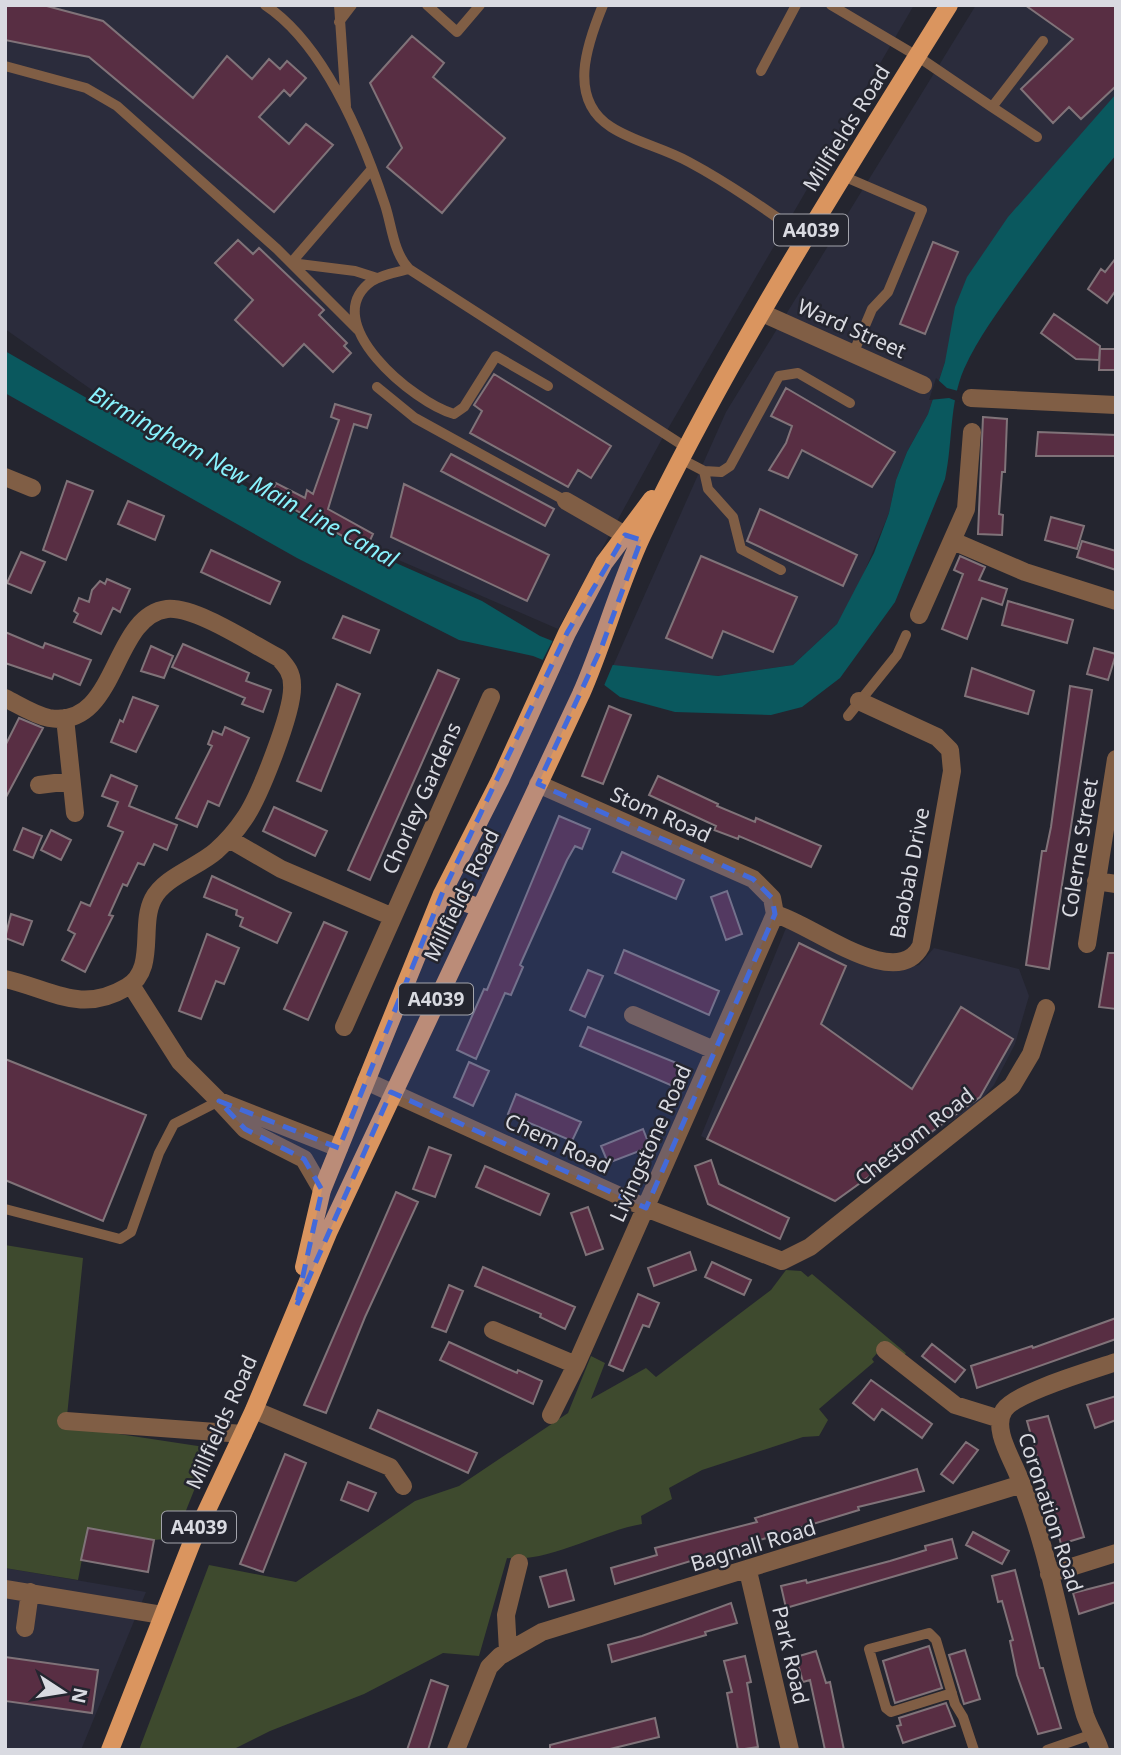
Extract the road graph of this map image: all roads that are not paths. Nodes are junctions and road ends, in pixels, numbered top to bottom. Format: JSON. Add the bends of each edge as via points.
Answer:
{"nodes":[{"id":1,"x":265,"y":5,"type":"edge"},
{"id":2,"x":339,"y":5,"type":"edge"},
{"id":3,"x":352,"y":5,"type":"edge"},
{"id":4,"x":427,"y":5,"type":"edge"},
{"id":5,"x":480,"y":5,"type":"edge"},
{"id":6,"x":603,"y":5,"type":"edge"},
{"id":7,"x":796,"y":5,"type":"edge"},
{"id":8,"x":831,"y":5,"type":"edge"},
{"id":9,"x":949,"y":5,"type":"edge"},
{"id":10,"x":340,"y":22,"type":"junction"},
{"id":11,"x":1043,"y":41,"type":"dead end"},
{"id":12,"x":917,"y":56,"type":"junction"},
{"id":13,"x":5,"y":66,"type":"edge"},
{"id":14,"x":761,"y":71,"type":"dead end"},
{"id":15,"x":992,"y":107,"type":"junction"},
{"id":16,"x":347,"y":116,"type":"junction"},
{"id":17,"x":1037,"y":136,"type":"dead end"},
{"id":18,"x":371,"y":170,"type":"junction"},
{"id":19,"x":843,"y":176,"type":"junction"},
{"id":20,"x":806,"y":238,"type":"junction"},
{"id":21,"x":291,"y":263,"type":"junction"},
{"id":22,"x":409,"y":269,"type":"junction"},
{"id":23,"x":377,"y":278,"type":"junction"},
{"id":24,"x":762,"y":313,"type":"junction"},
{"id":25,"x":358,"y":330,"type":"junction"},
{"id":26,"x":853,"y":354,"type":"junction"},
{"id":27,"x":923,"y":385,"type":"dead end"},
{"id":28,"x":548,"y":386,"type":"dead end"},
{"id":29,"x":377,"y":387,"type":"dead end"},
{"id":30,"x":971,"y":398,"type":"dead end"},
{"id":31,"x":850,"y":403,"type":"dead end"},
{"id":32,"x":1116,"y":405,"type":"edge"},
{"id":33,"x":972,"y":432,"type":"dead end"},
{"id":34,"x":684,"y":454,"type":"junction"},
{"id":35,"x":704,"y":471,"type":"junction"},
{"id":36,"x":6,"y":479,"type":"edge"},
{"id":37,"x":32,"y":488,"type":"dead end"},
{"id":38,"x":566,"y":501,"type":"joint"},
{"id":39,"x":633,"y":537,"type":"junction"},
{"id":40,"x":953,"y":541,"type":"junction"},
{"id":41,"x":781,"y":570,"type":"dead end"},
{"id":42,"x":1116,"y":601,"type":"edge"},
{"id":43,"x":919,"y":615,"type":"dead end"},
{"id":44,"x":906,"y":635,"type":"dead end"},
{"id":45,"x":491,"y":697,"type":"dead end"},
{"id":46,"x":5,"y":698,"type":"edge"},
{"id":47,"x":859,"y":701,"type":"junction"},
{"id":48,"x":848,"y":716,"type":"dead end"},
{"id":49,"x":65,"y":718,"type":"junction"},
{"id":50,"x":1116,"y":759,"type":"edge"},
{"id":51,"x":71,"y":781,"type":"junction"},
{"id":52,"x":538,"y":784,"type":"junction"},
{"id":53,"x":39,"y":785,"type":"dead end"},
{"id":54,"x":75,"y":813,"type":"dead end"},
{"id":55,"x":229,"y":839,"type":"junction"},
{"id":56,"x":1096,"y":881,"type":"junction"},
{"id":57,"x":1116,"y":884,"type":"edge"},
{"id":58,"x":442,"y":894,"type":"junction"},
{"id":59,"x":480,"y":908,"type":"junction"},
{"id":60,"x":775,"y":915,"type":"junction"},
{"id":61,"x":393,"y":917,"type":"junction"},
{"id":62,"x":1087,"y":944,"type":"dead end"},
{"id":63,"x":5,"y":979,"type":"edge"},
{"id":64,"x":131,"y":985,"type":"junction"},
{"id":65,"x":1046,"y":1008,"type":"dead end"},
{"id":66,"x":633,"y":1015,"type":"dead end"},
{"id":67,"x":344,"y":1027,"type":"dead end"},
{"id":68,"x":715,"y":1051,"type":"junction"},
{"id":69,"x":366,"y":1081,"type":"junction"},
{"id":70,"x":391,"y":1092,"type":"junction"},
{"id":71,"x":219,"y":1101,"type":"junction"},
{"id":72,"x":339,"y":1148,"type":"junction"},
{"id":73,"x":322,"y":1190,"type":"junction"},
{"id":74,"x":646,"y":1208,"type":"junction"},
{"id":75,"x":5,"y":1209,"type":"edge"},
{"id":76,"x":771,"y":1259,"type":"joint"},
{"id":77,"x":296,"y":1307,"type":"junction"},
{"id":78,"x":493,"y":1329,"type":"dead end"},
{"id":79,"x":885,"y":1350,"type":"dead end"},
{"id":80,"x":1116,"y":1362,"type":"edge"},
{"id":81,"x":576,"y":1365,"type":"junction"},
{"id":82,"x":254,"y":1410,"type":"junction"},
{"id":83,"x":551,"y":1415,"type":"dead end"},
{"id":84,"x":1000,"y":1419,"type":"junction"},
{"id":85,"x":66,"y":1421,"type":"dead end"},
{"id":86,"x":243,"y":1434,"type":"junction"},
{"id":87,"x":1022,"y":1484,"type":"junction"},
{"id":88,"x":403,"y":1486,"type":"dead end"},
{"id":89,"x":1116,"y":1553,"type":"edge"},
{"id":90,"x":519,"y":1563,"type":"dead end"},
{"id":91,"x":748,"y":1571,"type":"junction"},
{"id":92,"x":1049,"y":1574,"type":"junction"},
{"id":93,"x":5,"y":1589,"type":"edge"},
{"id":94,"x":30,"y":1592,"type":"junction"},
{"id":95,"x":162,"y":1615,"type":"junction"},
{"id":96,"x":25,"y":1628,"type":"dead end"},
{"id":97,"x":504,"y":1653,"type":"junction"},
{"id":98,"x":952,"y":1693,"type":"junction"},
{"id":99,"x":1096,"y":1742,"type":"edge"},
{"id":100,"x":110,"y":1750,"type":"edge"},
{"id":101,"x":456,"y":1750,"type":"edge"},
{"id":102,"x":790,"y":1750,"type":"edge"},
{"id":103,"x":974,"y":1750,"type":"edge"},
{"id":104,"x":1047,"y":1750,"type":"edge"}],
"edges":[{"from":1,"to":16,"type":"lane","via":[[318,61]]},
{"from":2,"to":10,"type":"lane"},
{"from":3,"to":10,"type":"lane"},
{"from":4,"to":5,"type":"lane","via":[[457,32]]},
{"from":6,"to":20,"type":"lane","via":[[583,69],[588,97],[600,118],[719,178]]},
{"from":7,"to":14,"type":"lane"},
{"from":8,"to":12,"type":"lane"},
{"from":9,"to":12,"type":"main road","name":"Millfields Road","number":"A4039"},
{"from":10,"to":16,"type":"lane"},
{"from":11,"to":15,"type":"lane"},
{"from":12,"to":15,"type":"lane"},
{"from":12,"to":19,"type":"main road","name":"Millfields Road","number":"A4039"},
{"from":13,"to":21,"type":"lane","via":[[103,96]]},
{"from":15,"to":17,"type":"lane"},
{"from":16,"to":18,"type":"lane"},
{"from":18,"to":21,"type":"lane"},
{"from":18,"to":22,"type":"lane","via":[[396,247]]},
{"from":19,"to":20,"type":"main road","name":"Millfields Road","number":"A4039"},
{"from":19,"to":26,"type":"lane","via":[[922,210],[888,292],[872,309]]},
{"from":20,"to":24,"type":"main road","name":"Millfields Road","number":"A4039"},
{"from":21,"to":23,"type":"lane"},
{"from":21,"to":25,"type":"lane"},
{"from":22,"to":23,"type":"lane"},
{"from":22,"to":34,"type":"lane"},
{"from":23,"to":25,"type":"lane","via":[[356,303]]},
{"from":24,"to":26,"type":"street","name":"Ward Street"},
{"from":24,"to":34,"type":"main road","name":"Millfields Road","number":"A4039"},
{"from":25,"to":28,"type":"lane","via":[[399,383],[449,413],[464,407],[496,356]]},
{"from":26,"to":27,"type":"street","name":"Ward Street"},
{"from":29,"to":38,"type":"lane","via":[[415,418]]},
{"from":30,"to":32,"type":"street"},
{"from":31,"to":35,"type":"lane","via":[[798,373],[779,376],[730,466]]},
{"from":33,"to":40,"type":"street","via":[[969,491]]},
{"from":34,"to":35,"type":"lane"},
{"from":34,"to":39,"type":"main road","name":"Millfields Road","number":"A4039"},
{"from":35,"to":41,"type":"lane","via":[[708,489],[733,517],[741,549]]},
{"from":36,"to":37,"type":"street"},
{"from":38,"to":39,"type":"street"},
{"from":39,"to":52,"type":"main road","name":"Millfields Road","number":"A4039","via":[[603,646]]},
{"from":39,"to":58,"type":"main road","name":"Millfields Road","number":"A4039","via":[[604,563]]},
{"from":40,"to":42,"type":"street","via":[[1025,572]]},
{"from":40,"to":43,"type":"street"},
{"from":44,"to":47,"type":"lane","via":[[897,655]]},
{"from":45,"to":61,"type":"street","name":"Chorley Gardens"},
{"from":46,"to":49,"type":"street","via":[[49,718]]},
{"from":47,"to":48,"type":"lane"},
{"from":47,"to":60,"type":"street","name":"Baobab Drive","via":[[937,737],[950,750],[952,771],[921,946],[909,960],[889,964]]},
{"from":49,"to":51,"type":"street"},
{"from":49,"to":55,"type":"street","via":[[94,702],[132,634],[167,609],[187,611],[279,658],[289,669],[291,700],[246,818]]},
{"from":50,"to":56,"type":"street","name":"Colerne Street"},
{"from":51,"to":53,"type":"street"},
{"from":51,"to":54,"type":"street"},
{"from":52,"to":59,"type":"main road","name":"Millfields Road","number":"A4039"},
{"from":52,"to":60,"type":"street","name":"Stom Road","via":[[753,879],[772,898]]},
{"from":55,"to":61,"type":"street","via":[[281,869]]},
{"from":55,"to":64,"type":"street","via":[[153,898],[144,964]]},
{"from":56,"to":57,"type":"street"},
{"from":56,"to":62,"type":"street","name":"Colerne Street"},
{"from":58,"to":59,"type":"main road"},
{"from":58,"to":69,"type":"main road","name":"Millfields Road","number":"A4039"},
{"from":59,"to":70,"type":"main road","name":"Millfields Road","number":"A4039"},
{"from":60,"to":68,"type":"street","name":"Livingstone Road"},
{"from":61,"to":67,"type":"street","name":"Chorley Gardens"},
{"from":63,"to":64,"type":"street","via":[[74,1001],[106,997]]},
{"from":64,"to":71,"type":"street","via":[[180,1062]]},
{"from":65,"to":76,"type":"street","name":"Chestom Road","via":[[1031,1054],[1013,1086],[810,1247],[782,1261]]},
{"from":66,"to":68,"type":"street"},
{"from":68,"to":74,"type":"street","name":"Livingstone Road"},
{"from":69,"to":70,"type":"street","name":"Chem Road"},
{"from":69,"to":72,"type":"main road","name":"Millfields Road","number":"A4039"},
{"from":70,"to":74,"type":"street","name":"Chem Road"},
{"from":70,"to":77,"type":"main road","name":"Millfields Road","number":"A4039"},
{"from":71,"to":72,"type":"street"},
{"from":71,"to":73,"type":"street","via":[[245,1129],[304,1159]]},
{"from":71,"to":75,"type":"lane","via":[[174,1124],[131,1232],[120,1239]]},
{"from":72,"to":73,"type":"main road","name":"Millfields Road","number":"A4039"},
{"from":73,"to":77,"type":"main road","name":"Millfields Road","number":"A4039"},
{"from":74,"to":76,"type":"street","name":"Chem Road"},
{"from":74,"to":81,"type":"street","name":"Livingstone Road"},
{"from":77,"to":82,"type":"main road","name":"Millfields Road","number":"A4039"},
{"from":78,"to":81,"type":"street"},
{"from":79,"to":84,"type":"street","name":"Coronation Road","via":[[955,1405]]},
{"from":80,"to":84,"type":"street","via":[[1019,1398],[1005,1408]]},
{"from":81,"to":83,"type":"street","name":"Livingstone Road"},
{"from":82,"to":86,"type":"main road","name":"Millfields Road","number":"A4039"},
{"from":82,"to":88,"type":"street","via":[[390,1467]]},
{"from":84,"to":87,"type":"street","name":"Coronation Road"},
{"from":85,"to":86,"type":"street"},
{"from":86,"to":95,"type":"main road","name":"Millfields Road","number":"A4039"},
{"from":87,"to":91,"type":"street","name":"Bagnall Road"},
{"from":87,"to":92,"type":"street","name":"Coronation Road"},
{"from":89,"to":92,"type":"street"},
{"from":90,"to":97,"type":"street","via":[[506,1615]]},
{"from":91,"to":97,"type":"street","name":"Bagnall Road","via":[[542,1632]]},
{"from":91,"to":102,"type":"street","name":"Park Road"},
{"from":92,"to":99,"type":"street","name":"Coronation Road"},
{"from":93,"to":94,"type":"street"},
{"from":94,"to":95,"type":"street"},
{"from":94,"to":96,"type":"street"},
{"from":95,"to":100,"type":"main road","name":"Millfields Road","number":"A4039"},
{"from":97,"to":101,"type":"street","via":[[481,1685]]},
{"from":98,"to":98,"type":"lane","via":[[936,1640],[929,1633],[869,1649],[891,1712]]},
{"from":98,"to":103,"type":"lane"},
{"from":99,"to":104,"type":"lane"}]}
